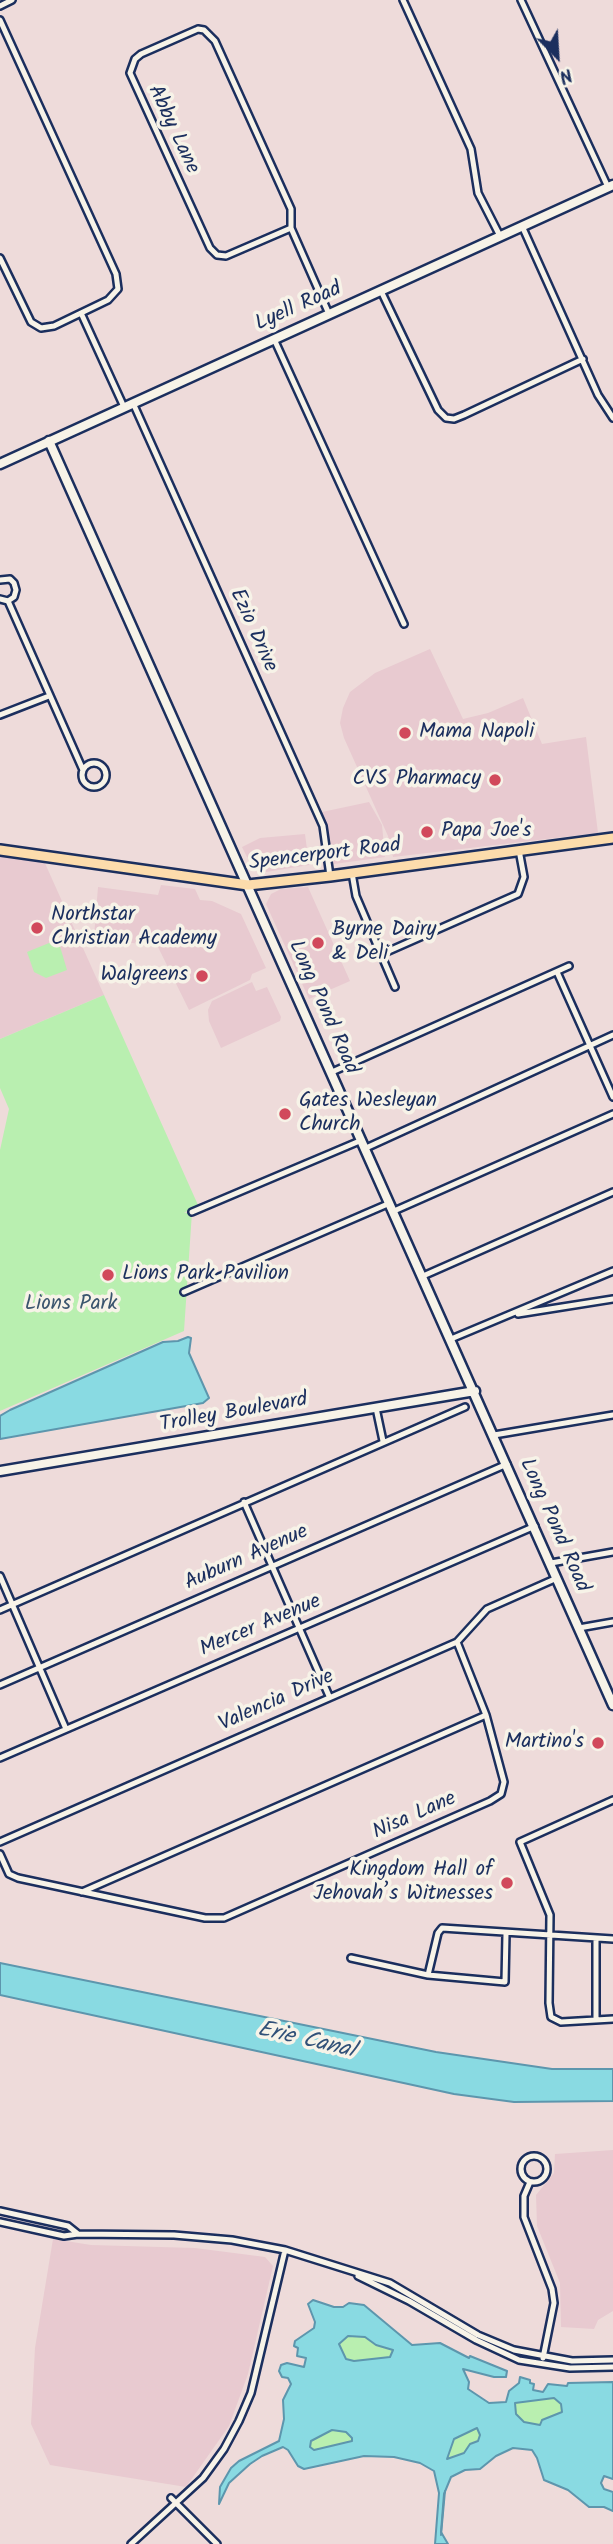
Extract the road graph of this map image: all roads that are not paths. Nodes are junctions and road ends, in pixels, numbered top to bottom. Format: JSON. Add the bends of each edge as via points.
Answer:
{"nodes":[{"id":1,"x":12,"y":0,"type":"edge"},
{"id":2,"x":403,"y":0,"type":"edge"},
{"id":3,"x":521,"y":0,"type":"edge"},
{"id":4,"x":0,"y":6,"type":"edge"},
{"id":5,"x":0,"y":20,"type":"edge"},
{"id":6,"x":610,"y":186,"type":"edge"},
{"id":7,"x":522,"y":226,"type":"junction"},
{"id":8,"x":291,"y":228,"type":"junction"},
{"id":9,"x":500,"y":236,"type":"junction"},
{"id":10,"x":0,"y":258,"type":"edge"},
{"id":11,"x":381,"y":291,"type":"junction"},
{"id":12,"x":81,"y":313,"type":"junction"},
{"id":13,"x":329,"y":314,"type":"junction"},
{"id":14,"x":274,"y":339,"type":"junction"},
{"id":15,"x":583,"y":359,"type":"junction"},
{"id":16,"x":128,"y":405,"type":"junction"},
{"id":17,"x":611,"y":409,"type":"edge"},
{"id":18,"x":613,"y":418,"type":"edge"},
{"id":19,"x":49,"y":441,"type":"junction"},
{"id":20,"x":0,"y":464,"type":"edge"},
{"id":21,"x":0,"y":580,"type":"edge"},
{"id":22,"x":0,"y":599,"type":"edge"},
{"id":23,"x":8,"y":601,"type":"junction"},
{"id":24,"x":404,"y":624,"type":"dead end"},
{"id":25,"x":49,"y":696,"type":"junction"},
{"id":26,"x":0,"y":715,"type":"edge"},
{"id":27,"x":83,"y":770,"type":"junction"},
{"id":28,"x":613,"y":838,"type":"edge"},
{"id":29,"x":0,"y":850,"type":"edge"},
{"id":30,"x":519,"y":850,"type":"junction"},
{"id":31,"x":352,"y":873,"type":"junction"},
{"id":32,"x":330,"y":876,"type":"junction"},
{"id":33,"x":248,"y":885,"type":"junction"},
{"id":34,"x":382,"y":954,"type":"junction"},
{"id":35,"x":569,"y":965,"type":"dead end"},
{"id":36,"x":557,"y":972,"type":"junction"},
{"id":37,"x":395,"y":987,"type":"dead end"},
{"id":38,"x":613,"y":1035,"type":"edge"},
{"id":39,"x":590,"y":1045,"type":"junction"},
{"id":40,"x":332,"y":1072,"type":"junction"},
{"id":41,"x":613,"y":1097,"type":"edge"},
{"id":42,"x":613,"y":1114,"type":"edge"},
{"id":43,"x":364,"y":1144,"type":"junction"},
{"id":44,"x":613,"y":1192,"type":"edge"},
{"id":45,"x":392,"y":1207,"type":"junction"},
{"id":46,"x":192,"y":1212,"type":"dead end"},
{"id":47,"x":613,"y":1271,"type":"edge"},
{"id":48,"x":423,"y":1276,"type":"junction"},
{"id":49,"x":184,"y":1292,"type":"dead end"},
{"id":50,"x":613,"y":1299,"type":"edge"},
{"id":51,"x":508,"y":1316,"type":"junction"},
{"id":52,"x":451,"y":1339,"type":"junction"},
{"id":53,"x":475,"y":1391,"type":"junction"},
{"id":54,"x":465,"y":1407,"type":"dead end"},
{"id":55,"x":376,"y":1408,"type":"junction"},
{"id":56,"x":613,"y":1415,"type":"edge"},
{"id":57,"x":494,"y":1435,"type":"junction"},
{"id":58,"x":383,"y":1441,"type":"junction"},
{"id":59,"x":507,"y":1464,"type":"junction"},
{"id":60,"x":0,"y":1471,"type":"edge"},
{"id":61,"x":244,"y":1502,"type":"junction"},
{"id":62,"x":535,"y":1526,"type":"junction"},
{"id":63,"x":613,"y":1552,"type":"edge"},
{"id":64,"x":551,"y":1563,"type":"junction"},
{"id":65,"x":272,"y":1565,"type":"junction"},
{"id":66,"x":0,"y":1576,"type":"edge"},
{"id":67,"x":557,"y":1577,"type":"junction"},
{"id":68,"x":12,"y":1604,"type":"junction"},
{"id":69,"x":0,"y":1610,"type":"edge"},
{"id":70,"x":613,"y":1622,"type":"edge"},
{"id":71,"x":300,"y":1627,"type":"junction"},
{"id":72,"x":579,"y":1628,"type":"junction"},
{"id":73,"x":457,"y":1642,"type":"junction"},
{"id":74,"x":40,"y":1668,"type":"junction"},
{"id":75,"x":0,"y":1685,"type":"edge"},
{"id":76,"x":610,"y":1693,"type":"edge"},
{"id":77,"x":329,"y":1696,"type":"junction"},
{"id":78,"x":613,"y":1705,"type":"edge"},
{"id":79,"x":485,"y":1715,"type":"junction"},
{"id":80,"x":66,"y":1729,"type":"junction"},
{"id":81,"x":0,"y":1758,"type":"edge"},
{"id":82,"x":613,"y":1800,"type":"edge"},
{"id":83,"x":0,"y":1842,"type":"edge"},
{"id":84,"x":0,"y":1854,"type":"edge"},
{"id":85,"x":82,"y":1892,"type":"junction"},
{"id":86,"x":506,"y":1934,"type":"junction"},
{"id":87,"x":551,"y":1936,"type":"junction"},
{"id":88,"x":596,"y":1939,"type":"junction"},
{"id":89,"x":613,"y":1939,"type":"edge"},
{"id":90,"x":351,"y":1958,"type":"dead end"},
{"id":91,"x":428,"y":1975,"type":"junction"},
{"id":92,"x":613,"y":2019,"type":"edge"},
{"id":93,"x":596,"y":2020,"type":"junction"},
{"id":94,"x":530,"y":2182,"type":"junction"},
{"id":95,"x":0,"y":2211,"type":"edge"},
{"id":96,"x":0,"y":2222,"type":"edge"},
{"id":97,"x":78,"y":2234,"type":"junction"},
{"id":98,"x":285,"y":2249,"type":"junction"},
{"id":99,"x":343,"y":2268,"type":"junction"},
{"id":100,"x":543,"y":2357,"type":"junction"},
{"id":101,"x":613,"y":2360,"type":"edge"},
{"id":102,"x":541,"y":2364,"type":"junction"},
{"id":103,"x":613,"y":2367,"type":"edge"},
{"id":104,"x":171,"y":2498,"type":"dead end"},
{"id":105,"x":177,"y":2504,"type":"junction"},
{"id":106,"x":131,"y":2544,"type":"edge"},
{"id":107,"x":216,"y":2544,"type":"edge"}],
"edges":[{"from":1,"to":4,"type":"street"},
{"from":2,"to":9,"type":"street","via":[[471,149],[478,192]]},
{"from":3,"to":6,"type":"street"},
{"from":5,"to":12,"type":"street","via":[[118,282],[108,300]]},
{"from":6,"to":7,"type":"street","name":"Lyell Road"},
{"from":7,"to":9,"type":"street","name":"Lyell Road"},
{"from":7,"to":15,"type":"street"},
{"from":8,"to":8,"type":"street","name":"Abby Lane","via":[[287,196],[211,34],[189,32],[135,59],[132,81],[210,248],[226,256]]},
{"from":8,"to":13,"type":"street","name":"Abby Lane"},
{"from":9,"to":11,"type":"street","name":"Lyell Road"},
{"from":10,"to":12,"type":"street","via":[[36,326],[47,328]]},
{"from":11,"to":13,"type":"street","name":"Lyell Road"},
{"from":11,"to":15,"type":"street","via":[[446,418],[464,415]]},
{"from":12,"to":16,"type":"street","name":"Ezio Drive"},
{"from":13,"to":14,"type":"street","name":"Lyell Road"},
{"from":14,"to":16,"type":"street","name":"Lyell Road"},
{"from":14,"to":24,"type":"street"},
{"from":15,"to":17,"type":"street"},
{"from":16,"to":19,"type":"street","name":"Lyell Road"},
{"from":16,"to":32,"type":"street","name":"Ezio Drive","via":[[323,827]]},
{"from":17,"to":18,"type":"street"},
{"from":19,"to":20,"type":"street","name":"Lyell Road"},
{"from":19,"to":33,"type":"street","name":"Long Pond Road"},
{"from":21,"to":23,"type":"street","via":[[10,579],[16,586]]},
{"from":22,"to":23,"type":"street"},
{"from":23,"to":25,"type":"street"},
{"from":25,"to":26,"type":"street"},
{"from":25,"to":27,"type":"street"},
{"from":27,"to":27,"type":"street","via":[[89,786],[99,786],[105,780],[104,769],[97,764]]},
{"from":28,"to":30,"type":"main road","name":"Spencerport Road"},
{"from":29,"to":33,"type":"main road","name":"Spencerport Road"},
{"from":30,"to":31,"type":"main road","name":"Spencerport Road"},
{"from":30,"to":34,"type":"street","via":[[524,877],[518,894]]},
{"from":31,"to":32,"type":"main road","name":"Spencerport Road"},
{"from":31,"to":34,"type":"street","via":[[356,895]]},
{"from":32,"to":33,"type":"main road","name":"Spencerport Road"},
{"from":33,"to":40,"type":"street","name":"Long Pond Road"},
{"from":34,"to":37,"type":"street"},
{"from":35,"to":36,"type":"street"},
{"from":36,"to":39,"type":"street"},
{"from":36,"to":40,"type":"street"},
{"from":38,"to":39,"type":"street"},
{"from":39,"to":41,"type":"street"},
{"from":39,"to":43,"type":"street"},
{"from":40,"to":43,"type":"street","name":"Long Pond Road"},
{"from":42,"to":45,"type":"street"},
{"from":43,"to":45,"type":"street","name":"Long Pond Road"},
{"from":43,"to":46,"type":"street"},
{"from":44,"to":48,"type":"street"},
{"from":45,"to":48,"type":"street","name":"Long Pond Road"},
{"from":45,"to":49,"type":"street"},
{"from":47,"to":51,"type":"street"},
{"from":48,"to":52,"type":"street","name":"Long Pond Road"},
{"from":50,"to":51,"type":"street"},
{"from":51,"to":52,"type":"street"},
{"from":52,"to":53,"type":"street","name":"Long Pond Road"},
{"from":53,"to":55,"type":"street","name":"Trolley Boulevard"},
{"from":53,"to":57,"type":"street","name":"Long Pond Road"},
{"from":54,"to":58,"type":"street"},
{"from":55,"to":58,"type":"street"},
{"from":55,"to":60,"type":"street","name":"Trolley Boulevard"},
{"from":56,"to":57,"type":"street"},
{"from":57,"to":59,"type":"street","name":"Long Pond Road"},
{"from":58,"to":61,"type":"street"},
{"from":59,"to":62,"type":"street","name":"Long Pond Road"},
{"from":59,"to":65,"type":"street","name":"Auburn Avenue"},
{"from":61,"to":65,"type":"street"},
{"from":61,"to":68,"type":"street"},
{"from":62,"to":64,"type":"street","name":"Long Pond Road"},
{"from":62,"to":71,"type":"street","name":"Mercer Avenue"},
{"from":63,"to":64,"type":"street"},
{"from":64,"to":67,"type":"street","name":"Long Pond Road"},
{"from":65,"to":71,"type":"street"},
{"from":65,"to":74,"type":"street","name":"Auburn Avenue"},
{"from":66,"to":68,"type":"street"},
{"from":67,"to":72,"type":"street","name":"Long Pond Road"},
{"from":67,"to":73,"type":"street","name":"Valencia Drive","via":[[487,1609]]},
{"from":68,"to":69,"type":"street"},
{"from":68,"to":74,"type":"street"},
{"from":70,"to":72,"type":"street"},
{"from":71,"to":77,"type":"street"},
{"from":71,"to":80,"type":"street","name":"Mercer Avenue"},
{"from":72,"to":76,"type":"street","name":"Long Pond Road"},
{"from":73,"to":77,"type":"street","name":"Valencia Drive"},
{"from":73,"to":79,"type":"street","name":"Nisa Lane"},
{"from":74,"to":75,"type":"street","name":"Auburn Avenue"},
{"from":74,"to":80,"type":"street"},
{"from":76,"to":78,"type":"street","name":"Long Pond Road"},
{"from":77,"to":83,"type":"street","name":"Valencia Drive"},
{"from":79,"to":85,"type":"street"},
{"from":79,"to":85,"type":"street","name":"Nisa Lane","via":[[504,1782],[500,1794],[244,1910],[225,1918],[205,1919]]},
{"from":80,"to":81,"type":"street","name":"Mercer Avenue"},
{"from":82,"to":87,"type":"street","via":[[520,1842],[550,1915]]},
{"from":84,"to":85,"type":"street","name":"Nisa Lane","via":[[9,1874]]},
{"from":86,"to":87,"type":"street"},
{"from":86,"to":91,"type":"street","via":[[442,1928]]},
{"from":86,"to":91,"type":"street","via":[[505,1982]]},
{"from":87,"to":88,"type":"street"},
{"from":87,"to":93,"type":"street","via":[[551,2017],[561,2022]]},
{"from":88,"to":89,"type":"street"},
{"from":88,"to":93,"type":"street"},
{"from":90,"to":91,"type":"street"},
{"from":92,"to":93,"type":"street"},
{"from":94,"to":94,"type":"street","via":[[546,2175],[539,2157],[522,2165],[523,2177]]},
{"from":94,"to":100,"type":"street","via":[[524,2196],[524,2217],[554,2303]]},
{"from":95,"to":97,"type":"street","via":[[68,2226]]},
{"from":96,"to":97,"type":"street","via":[[64,2236]]},
{"from":97,"to":98,"type":"street","via":[[184,2235]]},
{"from":98,"to":99,"type":"street"},
{"from":98,"to":105,"type":"street","via":[[251,2393],[224,2449]]},
{"from":99,"to":100,"type":"street","via":[[390,2283],[495,2343]]},
{"from":99,"to":102,"type":"street","via":[[499,2352]]},
{"from":100,"to":101,"type":"street"},
{"from":100,"to":102,"type":"street"},
{"from":102,"to":103,"type":"street"},
{"from":104,"to":105,"type":"street"},
{"from":105,"to":106,"type":"street"},
{"from":105,"to":107,"type":"street"}]}
